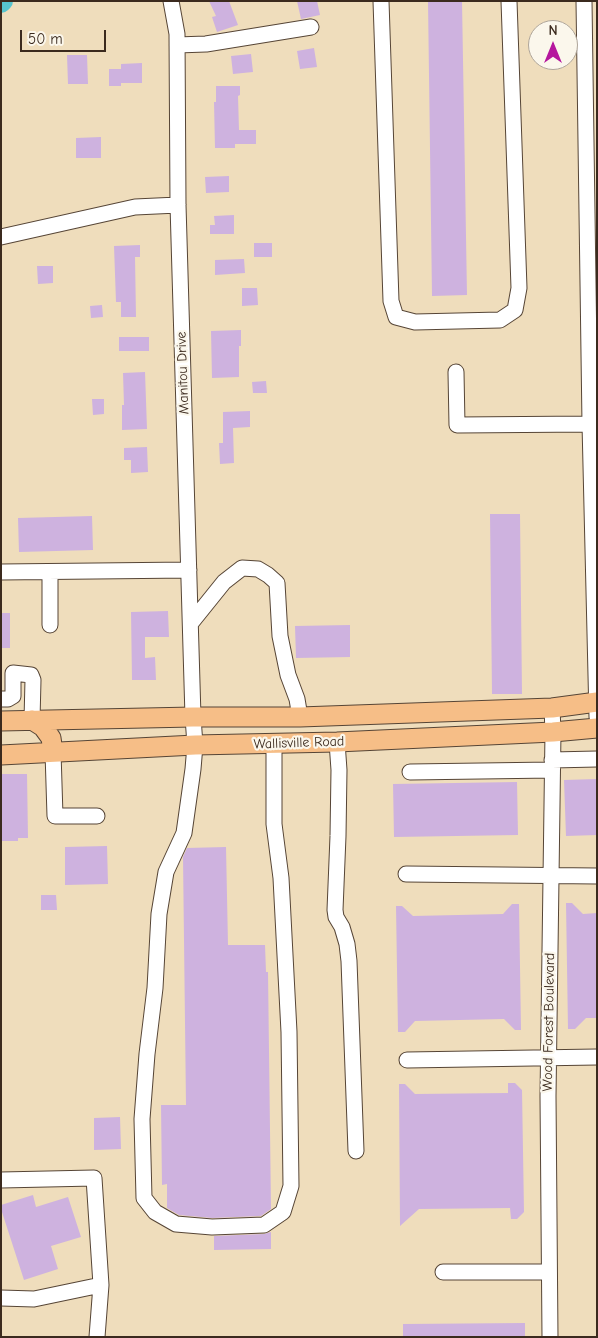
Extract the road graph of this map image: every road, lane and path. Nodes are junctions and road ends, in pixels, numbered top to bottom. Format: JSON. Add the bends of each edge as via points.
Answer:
{"nodes":[{"id":1,"x":171,"y":1,"type":"edge"},
{"id":2,"x":381,"y":1,"type":"edge"},
{"id":3,"x":509,"y":1,"type":"edge"},
{"id":4,"x":584,"y":1,"type":"edge"},
{"id":5,"x":311,"y":27,"type":"dead end"},
{"id":6,"x":176,"y":45,"type":"junction"},
{"id":7,"x":178,"y":205,"type":"junction"},
{"id":8,"x":1,"y":237,"type":"edge"},
{"id":9,"x":456,"y":372,"type":"dead end"},
{"id":10,"x":590,"y":424,"type":"junction"},
{"id":11,"x":190,"y":570,"type":"junction"},
{"id":12,"x":1,"y":572,"type":"edge"},
{"id":13,"x":50,"y":572,"type":"junction"},
{"id":14,"x":595,"y":579,"type":"edge"},
{"id":15,"x":191,"y":623,"type":"junction"},
{"id":16,"x":50,"y":625,"type":"dead end"},
{"id":17,"x":596,"y":652,"type":"edge"},
{"id":18,"x":7,"y":674,"type":"edge"},
{"id":19,"x":1,"y":700,"type":"edge"},
{"id":20,"x":596,"y":707,"type":"edge"},
{"id":21,"x":552,"y":708,"type":"junction"},
{"id":22,"x":193,"y":717,"type":"junction"},
{"id":23,"x":300,"y":717,"type":"junction"},
{"id":24,"x":32,"y":720,"type":"junction"},
{"id":25,"x":1,"y":721,"type":"edge"},
{"id":26,"x":597,"y":728,"type":"edge"},
{"id":27,"x":553,"y":732,"type":"junction"},
{"id":28,"x":337,"y":742,"type":"junction"},
{"id":29,"x":274,"y":744,"type":"junction"},
{"id":30,"x":302,"y":744,"type":"junction"},
{"id":31,"x":195,"y":745,"type":"junction"},
{"id":32,"x":53,"y":752,"type":"junction"},
{"id":33,"x":1,"y":755,"type":"edge"},
{"id":34,"x":597,"y":759,"type":"edge"},
{"id":35,"x":552,"y":765,"type":"junction"},
{"id":36,"x":410,"y":772,"type":"dead end"},
{"id":37,"x":97,"y":816,"type":"dead end"},
{"id":38,"x":406,"y":874,"type":"dead end"},
{"id":39,"x":597,"y":876,"type":"edge"},
{"id":40,"x":551,"y":877,"type":"junction"},
{"id":41,"x":597,"y":1057,"type":"edge"},
{"id":42,"x":548,"y":1058,"type":"junction"},
{"id":43,"x":407,"y":1060,"type":"dead end"},
{"id":44,"x":356,"y":1151,"type":"dead end"},
{"id":45,"x":1,"y":1180,"type":"edge"},
{"id":46,"x":443,"y":1272,"type":"dead end"},
{"id":47,"x":549,"y":1272,"type":"junction"},
{"id":48,"x":101,"y":1285,"type":"junction"},
{"id":49,"x":1,"y":1298,"type":"edge"},
{"id":50,"x":97,"y":1337,"type":"edge"},
{"id":51,"x":550,"y":1337,"type":"edge"}],
"edges":[{"from":1,"to":6,"type":"street","name":"Manitou Drive"},
{"from":2,"to":3,"type":"street","via":[[391,301],[396,317],[415,322],[500,320],[515,310],[519,288]]},
{"from":4,"to":10,"type":"street"},
{"from":5,"to":6,"type":"street","via":[[206,44]]},
{"from":6,"to":7,"type":"street","name":"Manitou Drive"},
{"from":7,"to":8,"type":"street","via":[[136,207]]},
{"from":7,"to":11,"type":"street","name":"Manitou Drive"},
{"from":9,"to":10,"type":"street","via":[[457,425]]},
{"from":10,"to":14,"type":"street"},
{"from":11,"to":13,"type":"street"},
{"from":11,"to":15,"type":"street","name":"Manitou Drive"},
{"from":12,"to":13,"type":"street"},
{"from":13,"to":16,"type":"street"},
{"from":14,"to":17,"type":"street"},
{"from":15,"to":22,"type":"street","name":"Manitou Drive"},
{"from":15,"to":23,"type":"street","via":[[224,582],[242,568],[258,569],[268,575],[276,583],[280,636]]},
{"from":17,"to":20,"type":"street"},
{"from":18,"to":19,"type":"street","via":[[13,696]]},
{"from":18,"to":24,"type":"street","via":[[31,675]]},
{"from":20,"to":21,"type":"main road","name":"Wallisville Road"},
{"from":21,"to":23,"type":"main road","name":"Wallisville Road"},
{"from":21,"to":27,"type":"street","name":"Wood Forest Boulevard"},
{"from":22,"to":23,"type":"main road","name":"Wallisville Road"},
{"from":22,"to":24,"type":"main road","name":"Wallisville Road"},
{"from":22,"to":31,"type":"street","name":"Manitou Drive"},
{"from":23,"to":30,"type":"main road"},
{"from":24,"to":25,"type":"main road","name":"Wallisville Road"},
{"from":24,"to":32,"type":"main road","via":[[51,738]]},
{"from":26,"to":27,"type":"main road","name":"Wallisville Road"},
{"from":27,"to":28,"type":"main road","name":"Wallisville Road"},
{"from":27,"to":35,"type":"street","name":"Wood Forest Boulevard"},
{"from":28,"to":30,"type":"main road","name":"Wallisville Road"},
{"from":28,"to":44,"type":"street","via":[[335,910],[347,944],[349,961]]},
{"from":29,"to":30,"type":"main road","name":"Wallisville Road"},
{"from":29,"to":31,"type":"main road","name":"Wallisville Road"},
{"from":29,"to":31,"type":"street","name":"Manitou Drive","via":[[274,824],[281,878],[289,1032],[292,1186],[283,1212],[264,1225],[212,1227],[176,1224],[155,1212],[144,1198],[143,1171],[142,1118],[159,914],[166,872],[184,833]]},
{"from":31,"to":32,"type":"main road","name":"Wallisville Road"},
{"from":32,"to":33,"type":"main road","name":"Wallisville Road"},
{"from":32,"to":37,"type":"street","via":[[55,816]]},
{"from":34,"to":35,"type":"street"},
{"from":35,"to":36,"type":"street"},
{"from":35,"to":40,"type":"street","name":"Wood Forest Boulevard"},
{"from":38,"to":40,"type":"street"},
{"from":39,"to":40,"type":"street"},
{"from":40,"to":42,"type":"street","name":"Wood Forest Boulevard"},
{"from":41,"to":42,"type":"street"},
{"from":42,"to":43,"type":"street"},
{"from":42,"to":47,"type":"street","name":"Wood Forest Boulevard"},
{"from":45,"to":48,"type":"street","via":[[94,1178]]},
{"from":46,"to":47,"type":"street"},
{"from":47,"to":51,"type":"street","name":"Wood Forest Boulevard"},
{"from":48,"to":49,"type":"street","via":[[34,1299]]},
{"from":48,"to":50,"type":"street"}]}
